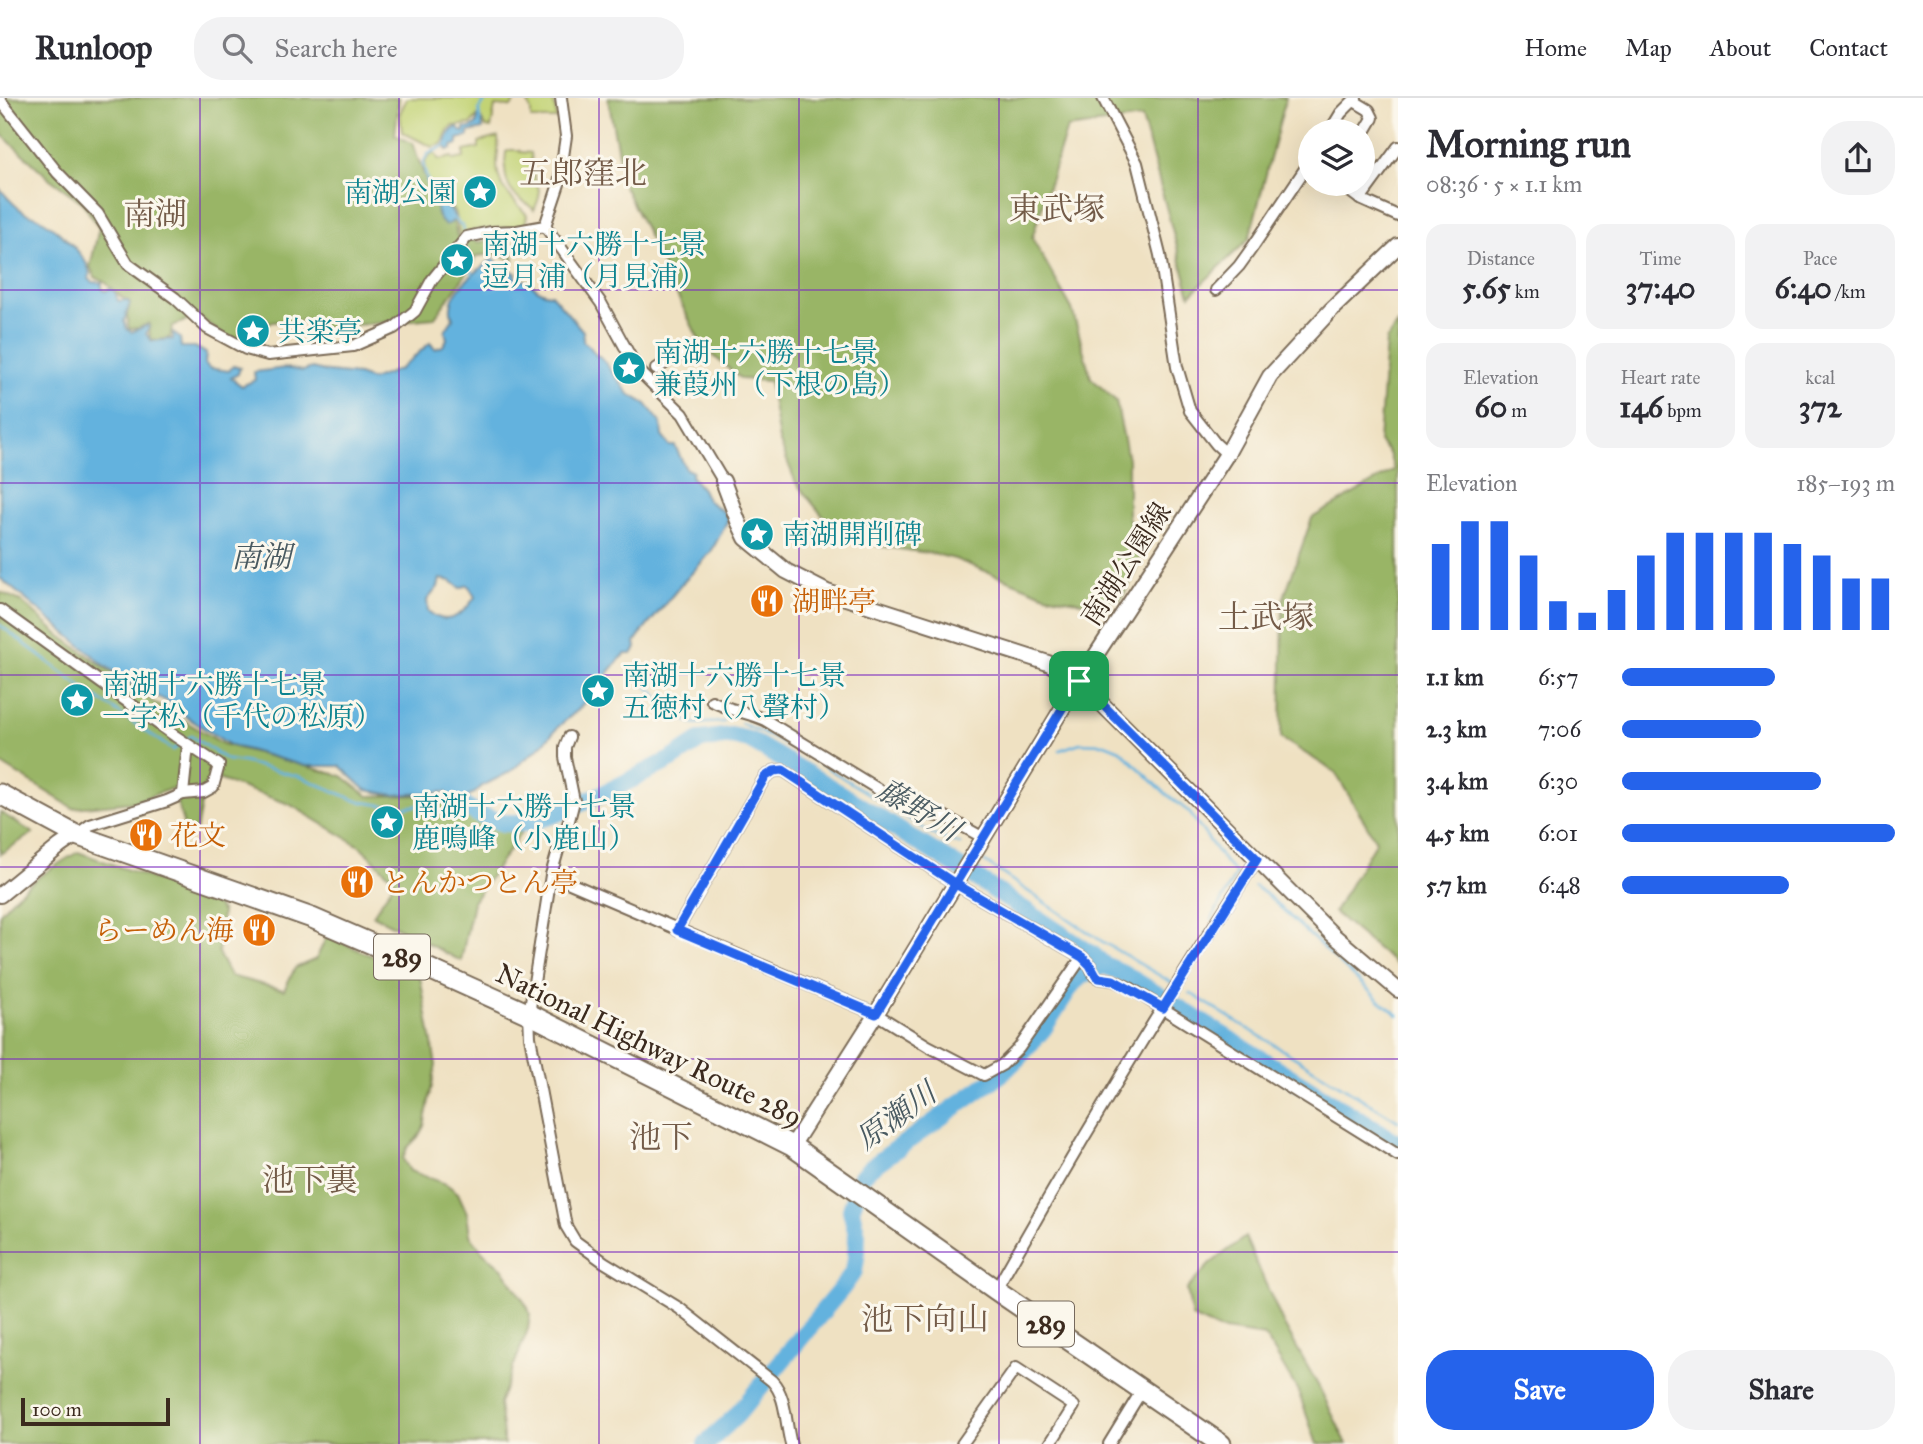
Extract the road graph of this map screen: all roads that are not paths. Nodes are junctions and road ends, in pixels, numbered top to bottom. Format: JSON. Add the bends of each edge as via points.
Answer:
{"nodes":[{"id":1,"x":561,"y":98,"type":"edge"},
{"id":2,"x":1103,"y":98,"type":"edge"},
{"id":3,"x":0,"y":100,"type":"edge"},
{"id":4,"x":1355,"y":100,"type":"edge"},
{"id":5,"x":1337,"y":119,"type":"edge"},
{"id":6,"x":1372,"y":119,"type":"edge"},
{"id":7,"x":1398,"y":147,"type":"edge"},
{"id":8,"x":1298,"y":179,"type":"edge"},
{"id":9,"x":1356,"y":196,"type":"edge"},
{"id":10,"x":1360,"y":199,"type":"junction"},
{"id":11,"x":1398,"y":216,"type":"edge"},
{"id":12,"x":545,"y":226,"type":"junction"},
{"id":13,"x":1398,"y":246,"type":"edge"},
{"id":14,"x":1216,"y":290,"type":"dead end"},
{"id":15,"x":691,"y":352,"type":"dead end"},
{"id":16,"x":656,"y":369,"type":"dead end"},
{"id":17,"x":1227,"y":454,"type":"junction"},
{"id":18,"x":723,"y":481,"type":"joint"},
{"id":19,"x":0,"y":610,"type":"edge"},
{"id":20,"x":1079,"y":681,"type":"junction"},
{"id":21,"x":712,"y":701,"type":"dead end"},
{"id":22,"x":569,"y":737,"type":"dead end"},
{"id":23,"x":188,"y":744,"type":"junction"},
{"id":24,"x":0,"y":794,"type":"edge"},
{"id":25,"x":183,"y":794,"type":"junction"},
{"id":26,"x":76,"y":835,"type":"junction"},
{"id":27,"x":982,"y":837,"type":"junction"},
{"id":28,"x":1257,"y":859,"type":"junction"},
{"id":29,"x":551,"y":875,"type":"junction"},
{"id":30,"x":954,"y":883,"type":"junction"},
{"id":31,"x":0,"y":895,"type":"edge"},
{"id":32,"x":677,"y":930,"type":"junction"},
{"id":33,"x":1086,"y":961,"type":"junction"},
{"id":34,"x":1398,"y":990,"type":"edge"},
{"id":35,"x":1163,"y":1008,"type":"junction"},
{"id":36,"x":529,"y":1014,"type":"junction"},
{"id":37,"x":876,"y":1014,"type":"junction"},
{"id":38,"x":792,"y":1146,"type":"junction"},
{"id":39,"x":1398,"y":1155,"type":"edge"},
{"id":40,"x":996,"y":1290,"type":"junction"},
{"id":41,"x":1142,"y":1390,"type":"junction"},
{"id":42,"x":968,"y":1442,"type":"edge"},
{"id":43,"x":791,"y":1444,"type":"edge"},
{"id":44,"x":1050,"y":1444,"type":"edge"},
{"id":45,"x":1109,"y":1444,"type":"edge"},
{"id":46,"x":1221,"y":1444,"type":"edge"}],
"edges":[{"from":1,"to":12,"type":"street","via":[[566,136],[559,184]]},
{"from":2,"to":17,"type":"street","via":[[1137,163],[1160,255],[1177,367],[1190,411]]},
{"from":3,"to":12,"type":"street","via":[[57,172],[98,214],[128,264],[207,328],[268,355],[353,346],[394,328],[415,311],[467,237]]},
{"from":4,"to":5,"type":"street"},
{"from":4,"to":6,"type":"street","via":[[1369,110]]},
{"from":7,"to":10,"type":"street"},
{"from":8,"to":14,"type":"street","via":[[1239,266]]},
{"from":9,"to":10,"type":"street"},
{"from":10,"to":11,"type":"street"},
{"from":12,"to":18,"type":"street","via":[[601,303],[637,369],[683,414]]},
{"from":13,"to":17,"type":"main road","name":"南湖公園線","via":[[1270,376]]},
{"from":15,"to":16,"type":"street"},
{"from":17,"to":20,"type":"main road","name":"南湖公園線"},
{"from":18,"to":20,"type":"main road","via":[[747,538],[786,571],[827,592],[1048,663]]},
{"from":19,"to":23,"type":"street"},
{"from":20,"to":27,"type":"main road","name":"南湖公園線"},
{"from":20,"to":28,"type":"main road"},
{"from":21,"to":27,"type":"street","via":[[765,720],[918,813],[946,817]]},
{"from":22,"to":29,"type":"street","via":[[565,757],[573,807]]},
{"from":23,"to":25,"type":"street"},
{"from":23,"to":25,"type":"street","via":[[219,765],[213,787]]},
{"from":24,"to":26,"type":"highway","name":"National Highway Route 289","number":"289"},
{"from":25,"to":26,"type":"street","via":[[90,825]]},
{"from":26,"to":31,"type":"main road"},
{"from":26,"to":36,"type":"highway","name":"National Highway Route 289","number":"289","via":[[312,918]]},
{"from":27,"to":30,"type":"main road","name":"南湖公園線"},
{"from":28,"to":34,"type":"main road","via":[[1332,934]]},
{"from":28,"to":35,"type":"street"},
{"from":29,"to":32,"type":"street"},
{"from":29,"to":36,"type":"street"},
{"from":30,"to":32,"type":"street","via":[[783,770],[774,771],[765,777]]},
{"from":30,"to":33,"type":"street"},
{"from":30,"to":37,"type":"main road","name":"南湖公園線"},
{"from":32,"to":37,"type":"street"},
{"from":33,"to":35,"type":"street","via":[[1096,976],[1113,980]]},
{"from":33,"to":37,"type":"street","via":[[1019,1048],[984,1075]]},
{"from":35,"to":39,"type":"street"},
{"from":35,"to":40,"type":"street"},
{"from":36,"to":38,"type":"highway","name":"National Highway Route 289","number":"289"},
{"from":36,"to":43,"type":"street","via":[[566,1226],[575,1241],[679,1308],[769,1378],[783,1399]]},
{"from":37,"to":38,"type":"main road","name":"南湖公園線"},
{"from":38,"to":40,"type":"highway","name":"National Highway Route 289","number":"289"},
{"from":40,"to":41,"type":"highway","name":"National Highway Route 289","number":"289"},
{"from":41,"to":45,"type":"street"},
{"from":41,"to":46,"type":"highway","name":"National Highway Route 289","number":"289"},
{"from":42,"to":44,"type":"street","via":[[1016,1368],[1074,1406]]}]}
